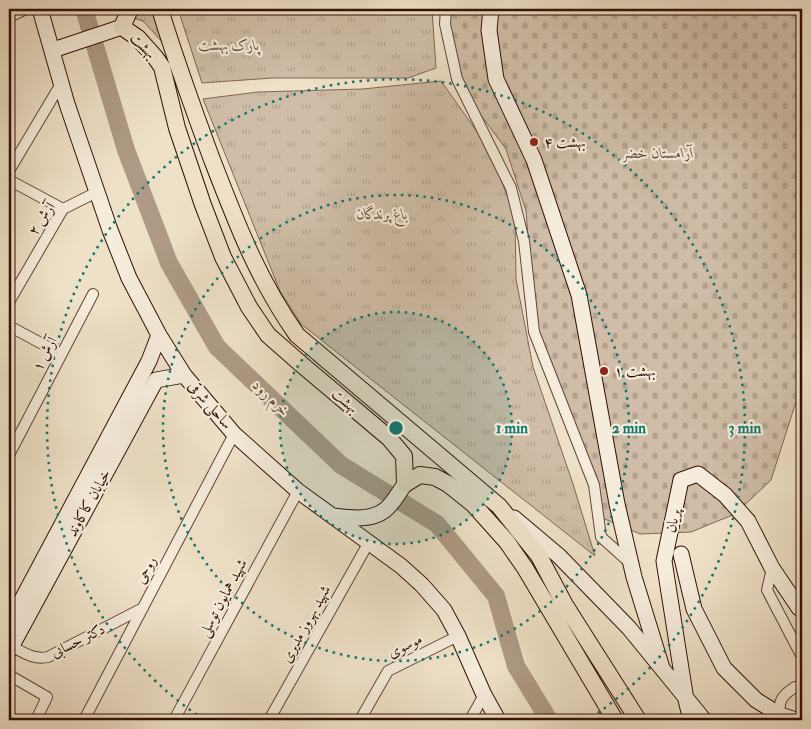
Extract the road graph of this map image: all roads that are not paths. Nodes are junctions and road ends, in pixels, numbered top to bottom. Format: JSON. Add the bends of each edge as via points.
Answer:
{"nodes":[{"id":1,"x":26,"y":9,"type":"edge"},
{"id":2,"x":40,"y":9,"type":"edge"},
{"id":3,"x":130,"y":9,"type":"edge"},
{"id":4,"x":160,"y":9,"type":"edge"},
{"id":5,"x":446,"y":9,"type":"edge"},
{"id":6,"x":490,"y":9,"type":"edge"},
{"id":7,"x":9,"y":17,"type":"edge"},
{"id":8,"x":122,"y":27,"type":"junction"},
{"id":9,"x":53,"y":50,"type":"junction"},
{"id":10,"x":162,"y":67,"type":"junction"},
{"id":11,"x":62,"y":82,"type":"junction"},
{"id":12,"x":188,"y":97,"type":"junction"},
{"id":13,"x":9,"y":171,"type":"edge"},
{"id":14,"x":9,"y":180,"type":"edge"},
{"id":15,"x":97,"y":192,"type":"junction"},
{"id":16,"x":63,"y":209,"type":"junction"},
{"id":17,"x":93,"y":294,"type":"dead end"},
{"id":18,"x":9,"y":302,"type":"edge"},
{"id":19,"x":9,"y":326,"type":"edge"},
{"id":20,"x":159,"y":335,"type":"junction"},
{"id":21,"x":297,"y":336,"type":"junction"},
{"id":22,"x":62,"y":354,"type":"junction"},
{"id":23,"x":301,"y":364,"type":"junction"},
{"id":24,"x":143,"y":370,"type":"junction"},
{"id":25,"x":184,"y":375,"type":"junction"},
{"id":26,"x":156,"y":380,"type":"junction"},
{"id":27,"x":234,"y":434,"type":"junction"},
{"id":28,"x":9,"y":454,"type":"edge"},
{"id":29,"x":401,"y":489,"type":"junction"},
{"id":30,"x":298,"y":491,"type":"junction"},
{"id":31,"x":499,"y":506,"type":"junction"},
{"id":32,"x":332,"y":515,"type":"junction"},
{"id":33,"x":369,"y":542,"type":"junction"},
{"id":34,"x":681,"y":554,"type":"dead end"},
{"id":35,"x":631,"y":564,"type":"junction"},
{"id":36,"x":772,"y":568,"type":"junction"},
{"id":37,"x":143,"y":608,"type":"junction"},
{"id":38,"x":802,"y":610,"type":"edge"},
{"id":39,"x":9,"y":624,"type":"edge"},
{"id":40,"x":458,"y":636,"type":"junction"},
{"id":41,"x":9,"y":647,"type":"edge"},
{"id":42,"x":802,"y":657,"type":"edge"},
{"id":43,"x":662,"y":668,"type":"junction"},
{"id":44,"x":9,"y":676,"type":"edge"},
{"id":45,"x":802,"y":689,"type":"edge"},
{"id":46,"x":484,"y":695,"type":"junction"},
{"id":47,"x":686,"y":700,"type":"junction"},
{"id":48,"x":780,"y":715,"type":"junction"},
{"id":49,"x":36,"y":720,"type":"edge"},
{"id":50,"x":84,"y":720,"type":"edge"},
{"id":51,"x":174,"y":720,"type":"edge"},
{"id":52,"x":269,"y":720,"type":"edge"},
{"id":53,"x":360,"y":720,"type":"edge"},
{"id":54,"x":470,"y":720,"type":"edge"},
{"id":55,"x":498,"y":720,"type":"edge"},
{"id":56,"x":615,"y":720,"type":"edge"},
{"id":57,"x":638,"y":720,"type":"edge"},
{"id":58,"x":691,"y":720,"type":"edge"},
{"id":59,"x":704,"y":720,"type":"edge"},
{"id":60,"x":796,"y":720,"type":"edge"}],
"edges":[{"from":1,"to":7,"type":"street"},
{"from":2,"to":9,"type":"main road","name":"ساحلی شرقی"},
{"from":3,"to":8,"type":"main road"},
{"from":4,"to":12,"type":"main road","name":"بهشت"},
{"from":5,"to":35,"type":"street","via":[[445,24],[457,79],[511,188],[524,241],[534,332],[594,485],[601,538]]},
{"from":6,"to":35,"type":"main road","via":[[490,39],[496,79],[534,160],[579,295]]},
{"from":8,"to":9,"type":"main road"},
{"from":8,"to":10,"type":"main road","name":"بهشت","via":[[138,38]]},
{"from":9,"to":11,"type":"main road","name":"ساحلی شرقی"},
{"from":10,"to":12,"type":"main road"},
{"from":10,"to":23,"type":"main road","name":"بهشت","via":[[177,128],[223,258],[268,334]]},
{"from":11,"to":13,"type":"street"},
{"from":11,"to":15,"type":"main road","name":"ساحلی شرقی"},
{"from":12,"to":21,"type":"main road","name":"بهشت","via":[[241,235],[263,282]]},
{"from":14,"to":16,"type":"street"},
{"from":15,"to":16,"type":"street","name":"آرش ۲"},
{"from":15,"to":20,"type":"main road","name":"ساحلی شرقی","via":[[129,278]]},
{"from":16,"to":18,"type":"street","name":"آرش ۲"},
{"from":17,"to":22,"type":"street","name":"آرش ۱"},
{"from":19,"to":22,"type":"street"},
{"from":20,"to":24,"type":"main road","name":"خیابان کاکاوند"},
{"from":20,"to":25,"type":"main road","name":"ساحلی شرقی"},
{"from":21,"to":23,"type":"main road"},
{"from":21,"to":31,"type":"main road","name":"بهشت"},
{"from":22,"to":28,"type":"street","name":"آرش ۱"},
{"from":23,"to":29,"type":"main road","name":"بهشت","via":[[389,438],[404,456]]},
{"from":24,"to":26,"type":"main road","via":[[148,367],[157,372]]},
{"from":24,"to":39,"type":"main road","name":"خیابان کاکاوند"},
{"from":25,"to":26,"type":"main road"},
{"from":25,"to":27,"type":"main road","name":"ساحلی شرقی"},
{"from":26,"to":41,"type":"main road","name":"خیابان کاکاوند"},
{"from":27,"to":30,"type":"main road","name":"ساحلی شرقی"},
{"from":27,"to":37,"type":"street","name":"روحی"},
{"from":29,"to":32,"type":"main road","via":[[385,510],[368,517]]},
{"from":29,"to":56,"type":"main road","via":[[420,475],[436,477],[473,504],[525,568]]},
{"from":30,"to":32,"type":"main road","name":"ساحلی شرقی"},
{"from":30,"to":51,"type":"street","name":"شهید همایون توسلی"},
{"from":31,"to":43,"type":"main road","via":[[559,556],[629,628]]},
{"from":31,"to":57,"type":"main road","name":"بهشت","via":[[539,556],[565,605]]},
{"from":32,"to":33,"type":"main road","name":"ساحلی شرقی"},
{"from":33,"to":40,"type":"main road","name":"ساحلی شرقی","via":[[422,585],[444,610]]},
{"from":33,"to":52,"type":"street","name":"شهید بهروز مدیری"},
{"from":34,"to":48,"type":"main road","name":"پریان","via":[[694,609],[724,668],[756,700]]},
{"from":35,"to":43,"type":"main road"},
{"from":36,"to":38,"type":"main road","name":"پریان"},
{"from":36,"to":42,"type":"street","via":[[767,590]]},
{"from":36,"to":47,"type":"main road","name":"پریان","via":[[748,520],[725,495],[698,474],[681,480],[664,561]]},
{"from":37,"to":41,"type":"street","name":"دکتر حسابی","via":[[48,657],[33,658]]},
{"from":37,"to":50,"type":"street","name":"روحی"},
{"from":40,"to":46,"type":"main road","name":"ساحلی شرقی"},
{"from":40,"to":53,"type":"street","name":"موسوی","via":[[388,671]]},
{"from":43,"to":47,"type":"main road"},
{"from":44,"to":49,"type":"street","via":[[47,697]]},
{"from":45,"to":48,"type":"street","via":[[795,687],[785,694],[778,706]]},
{"from":46,"to":54,"type":"street"},
{"from":46,"to":55,"type":"main road","name":"ساحلی شرقی"},
{"from":47,"to":58,"type":"main road"},
{"from":47,"to":59,"type":"main road"},
{"from":48,"to":60,"type":"main road","name":"پریان"}]}
